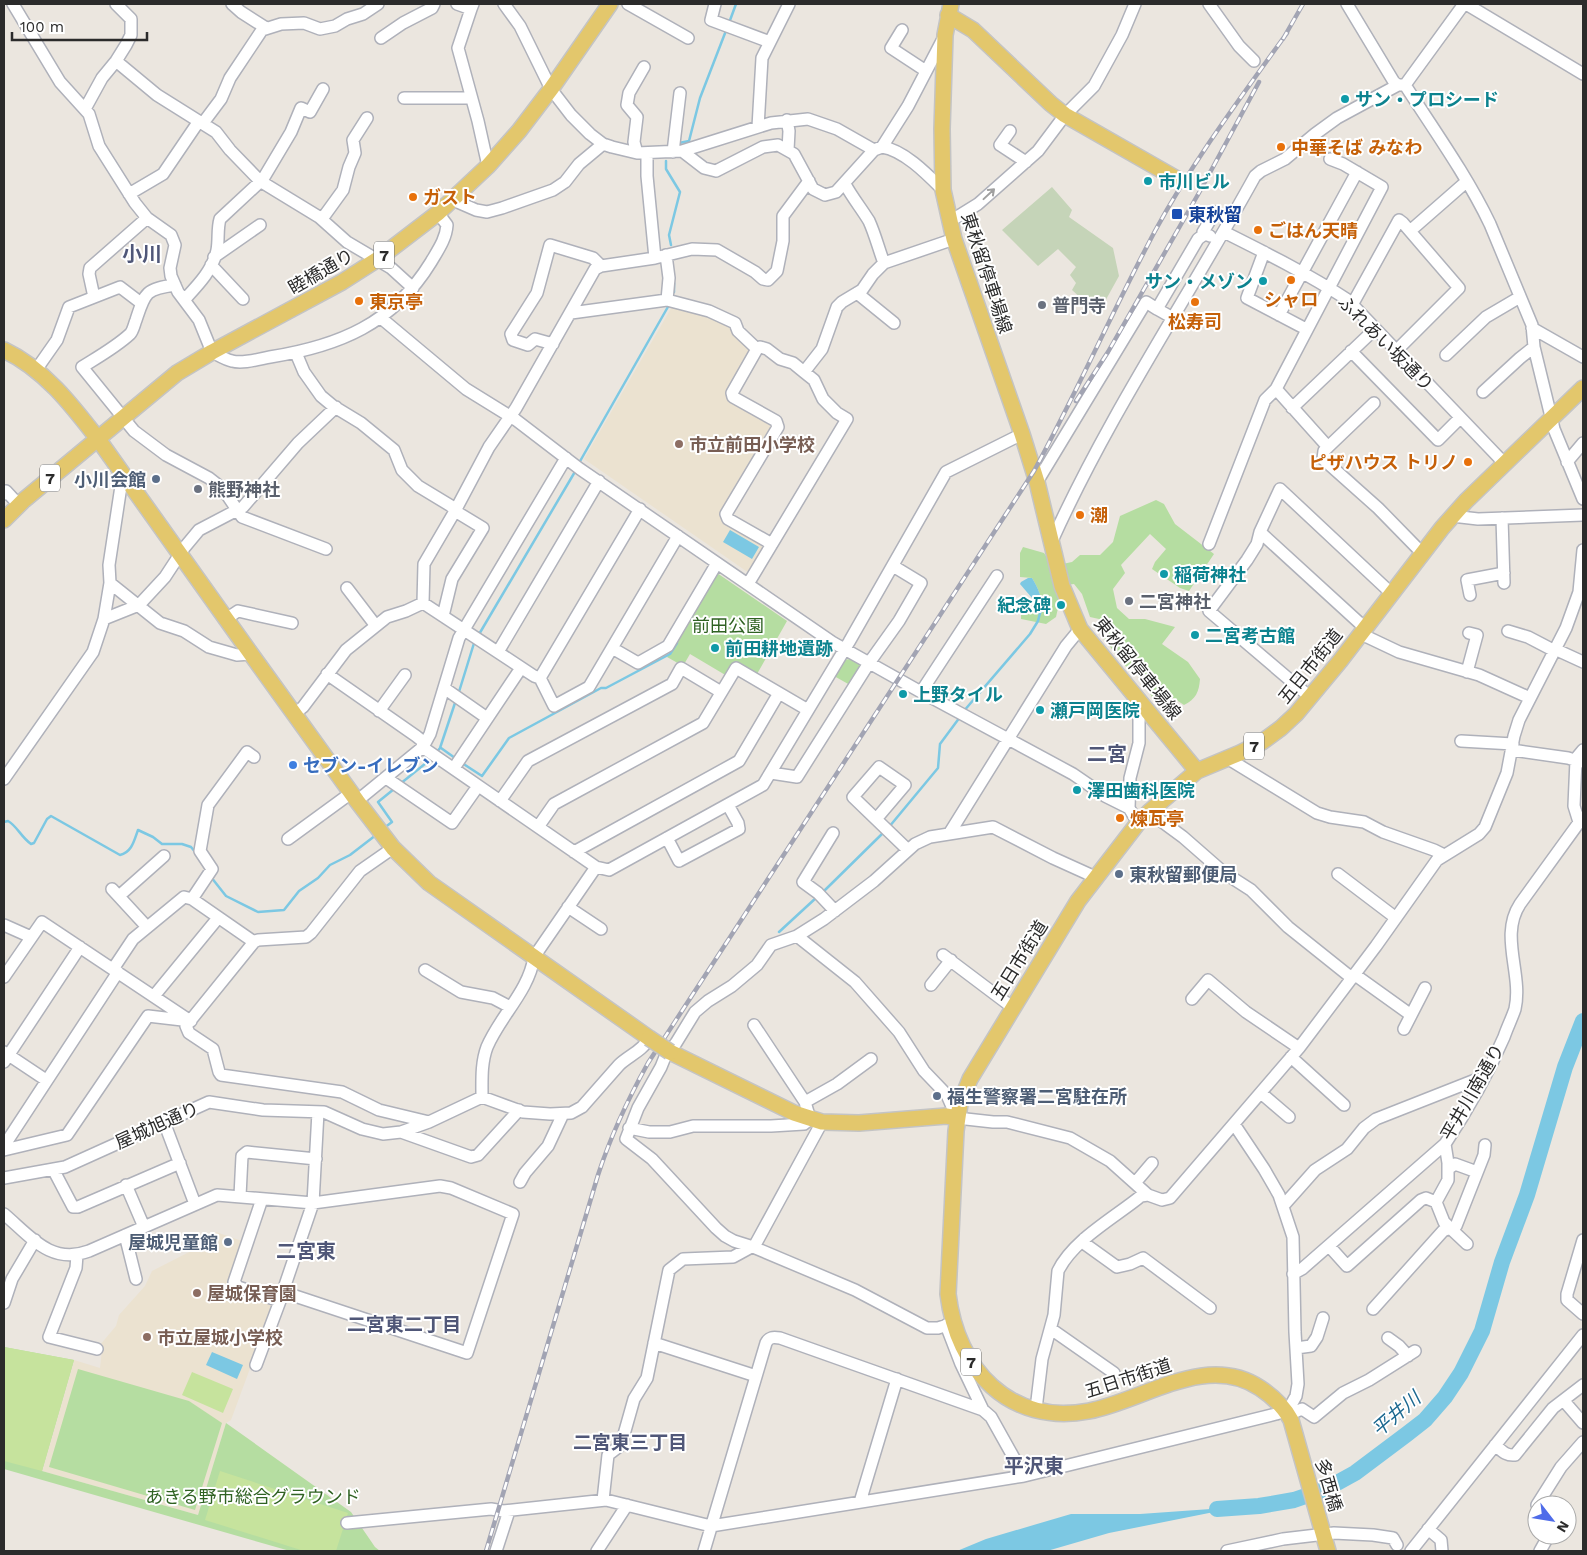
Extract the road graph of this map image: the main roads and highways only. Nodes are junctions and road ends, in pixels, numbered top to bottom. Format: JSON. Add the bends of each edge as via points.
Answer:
{"nodes":[{"id":1,"x":607,"y":5,"type":"edge"},
{"id":2,"x":950,"y":9,"type":"edge"},
{"id":3,"x":1177,"y":179,"type":"dead end"},
{"id":4,"x":4,"y":350,"type":"edge"},
{"id":5,"x":1583,"y":388,"type":"edge"},
{"id":6,"x":98,"y":439,"type":"junction"},
{"id":7,"x":4,"y":520,"type":"edge"},
{"id":8,"x":1197,"y":771,"type":"junction"},
{"id":9,"x":957,"y":1118,"type":"junction"},
{"id":10,"x":1300,"y":1452,"type":"joint"},
{"id":11,"x":1328,"y":1551,"type":"edge"}],
"edges":[{"from":1,"to":6,"type":"main road","name":"睦橋通り","number":"7","via":[[519,131],[488,166],[438,213],[378,260],[172,377]]},
{"from":2,"to":3,"type":"main road","name":"東秋留停車場線","via":[[1051,104]]},
{"from":2,"to":8,"type":"main road","name":"東秋留停車場線","via":[[945,35],[943,190],[954,239],[1037,482],[1062,586],[1080,629]]},
{"from":4,"to":6,"type":"main road","via":[[36,370]]},
{"from":5,"to":8,"type":"main road","name":"五日市街道","number":"7","via":[[1452,516],[1296,714],[1254,746]]},
{"from":6,"to":7,"type":"main road","name":"睦橋通り","number":"7"},
{"from":6,"to":9,"type":"main road","bridge":true,"via":[[390,846],[429,884],[670,1052],[794,1113],[816,1120],[859,1123],[946,1116]]},
{"from":8,"to":9,"type":"main road","name":"五日市街道","number":"7","via":[[1138,823],[1095,877],[970,1079]]},
{"from":9,"to":10,"type":"main road","name":"五日市街道","number":"7","via":[[948,1294],[950,1324],[985,1381],[1010,1400],[1036,1409],[1067,1413],[1089,1411],[1185,1379],[1222,1375],[1235,1377],[1256,1386],[1275,1400],[1286,1413]]},
{"from":10,"to":11,"type":"main road","name":"多西橋","number":"7"}]}
